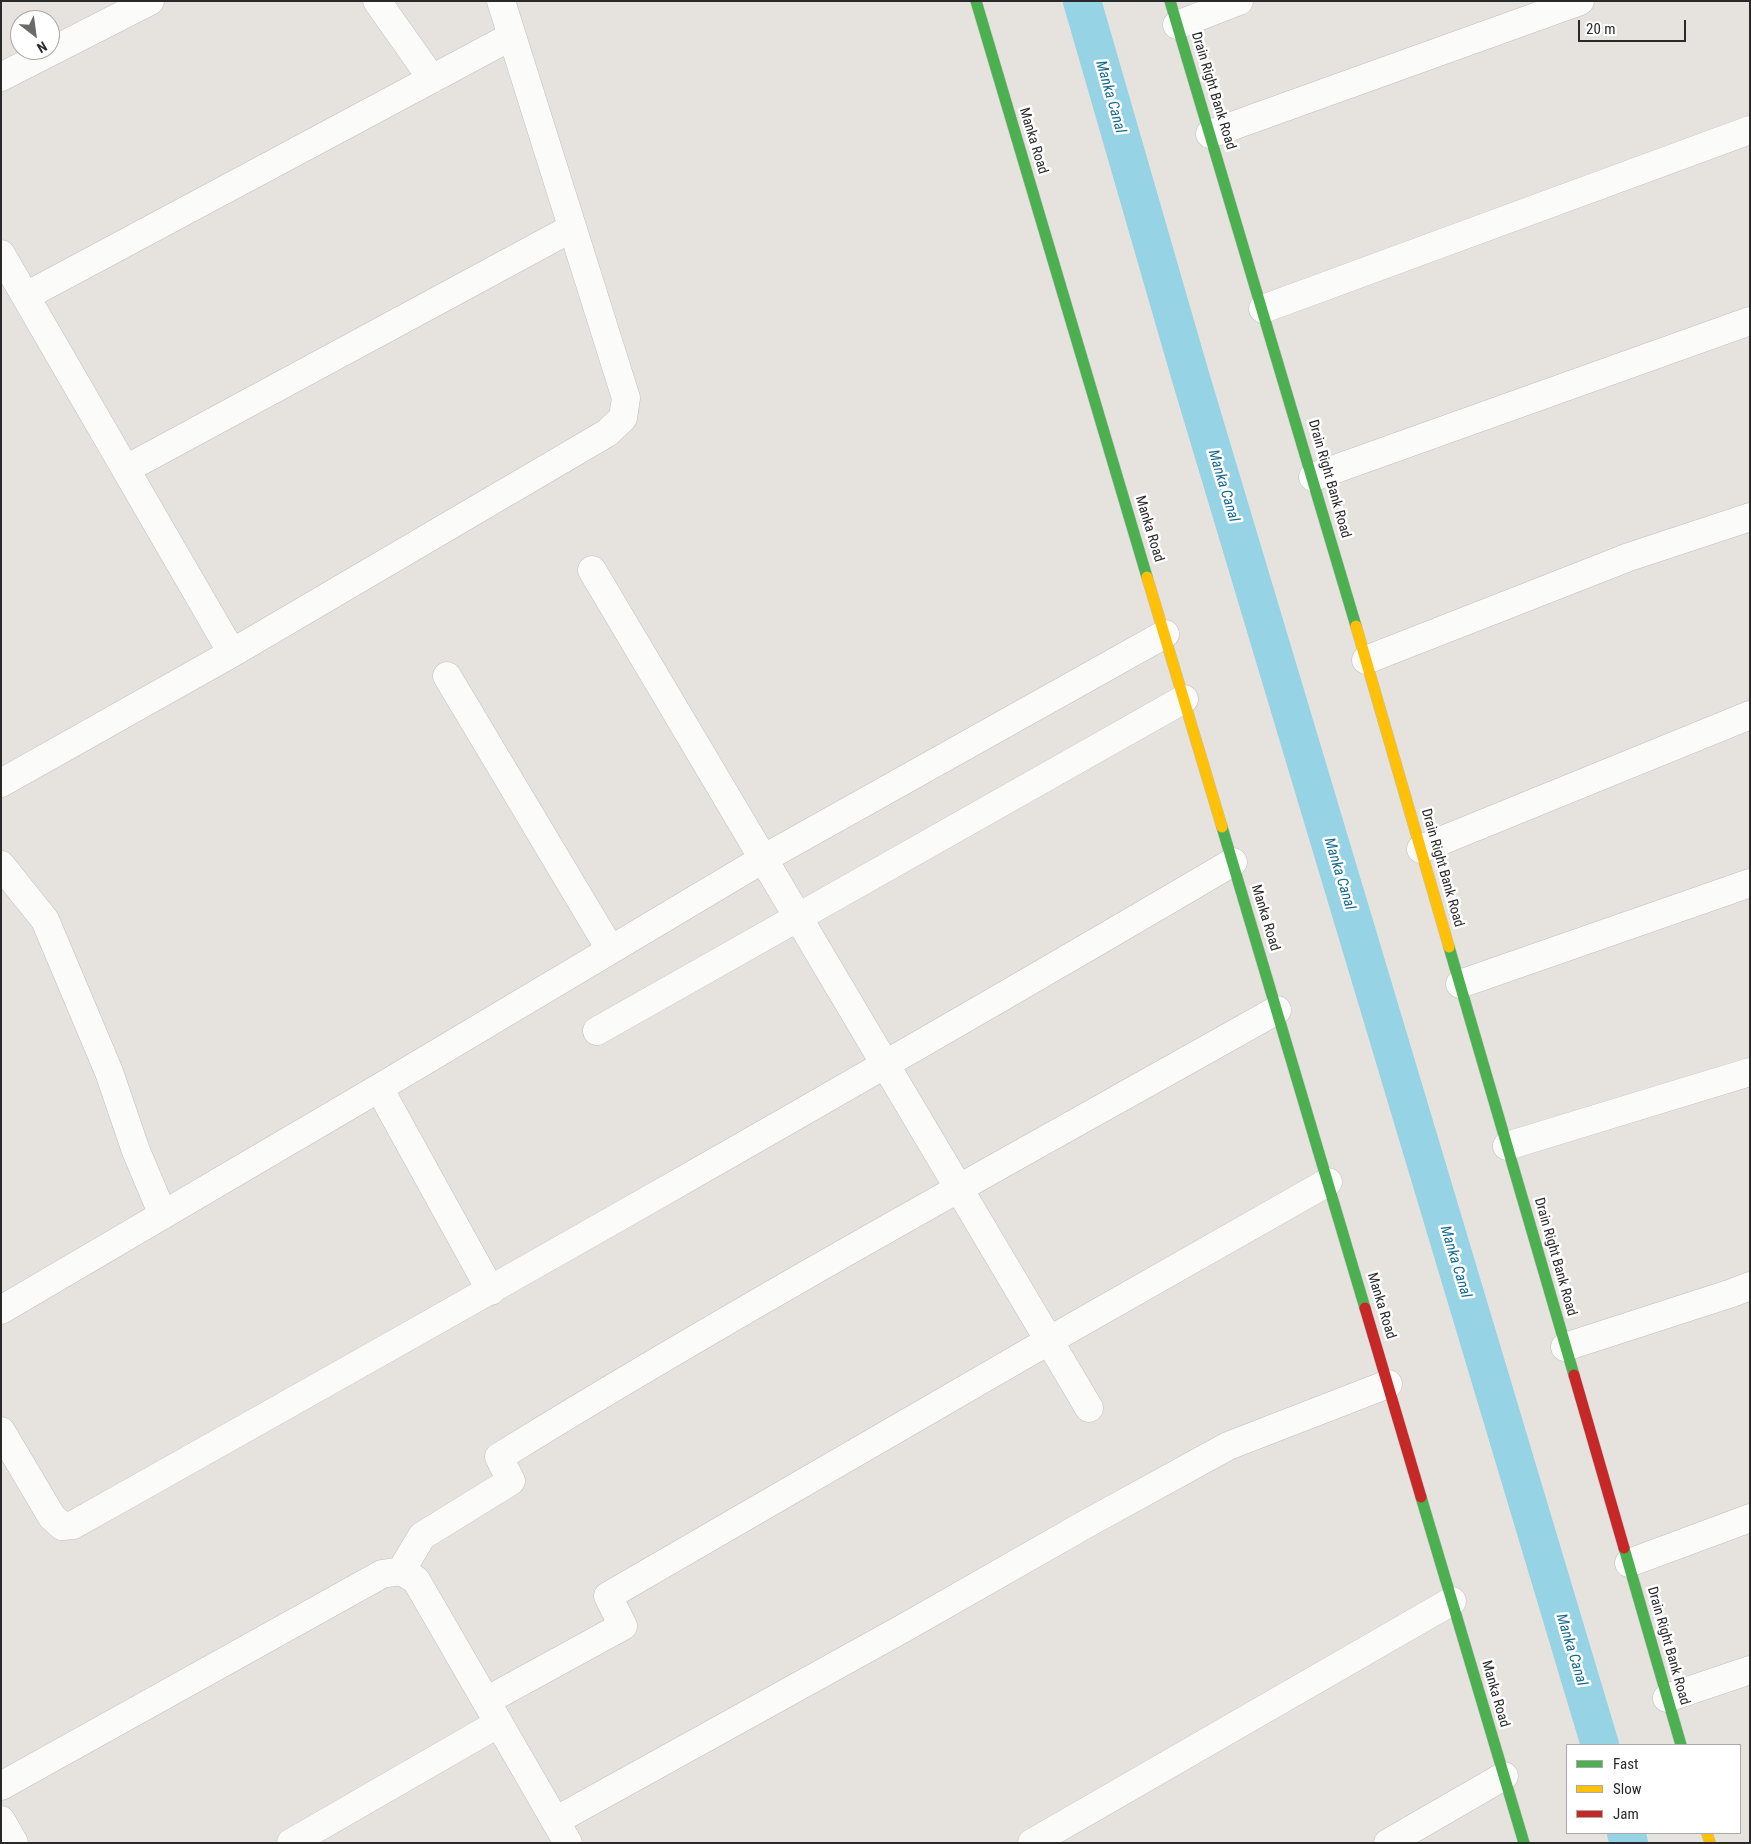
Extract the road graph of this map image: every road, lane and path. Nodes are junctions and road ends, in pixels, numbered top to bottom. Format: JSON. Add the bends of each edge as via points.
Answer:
{"nodes":[{"id":1,"x":150,"y":1,"type":"edge"},
{"id":2,"x":377,"y":1,"type":"edge"},
{"id":3,"x":501,"y":1,"type":"edge"},
{"id":4,"x":976,"y":1,"type":"edge"},
{"id":5,"x":1239,"y":1,"type":"edge"},
{"id":6,"x":1580,"y":1,"type":"edge"},
{"id":7,"x":1174,"y":13,"type":"edge"},
{"id":8,"x":512,"y":36,"type":"junction"},
{"id":9,"x":1,"y":77,"type":"edge"},
{"id":10,"x":432,"y":79,"type":"junction"},
{"id":11,"x":1750,"y":130,"type":"edge"},
{"id":12,"x":1210,"y":134,"type":"junction"},
{"id":13,"x":572,"y":228,"type":"junction"},
{"id":14,"x":1,"y":254,"type":"edge"},
{"id":15,"x":26,"y":296,"type":"junction"},
{"id":16,"x":1263,"y":309,"type":"junction"},
{"id":17,"x":1750,"y":321,"type":"edge"},
{"id":18,"x":126,"y":470,"type":"junction"},
{"id":19,"x":1313,"y":477,"type":"junction"},
{"id":20,"x":1750,"y":517,"type":"edge"},
{"id":21,"x":592,"y":570,"type":"dead end"},
{"id":22,"x":1164,"y":634,"type":"junction"},
{"id":23,"x":232,"y":653,"type":"junction"},
{"id":24,"x":1366,"y":660,"type":"junction"},
{"id":25,"x":447,"y":676,"type":"dead end"},
{"id":26,"x":1184,"y":699,"type":"junction"},
{"id":27,"x":1750,"y":715,"type":"edge"},
{"id":28,"x":1,"y":782,"type":"edge"},
{"id":29,"x":1421,"y":849,"type":"junction"},
{"id":30,"x":763,"y":859,"type":"junction"},
{"id":31,"x":1232,"y":862,"type":"junction"},
{"id":32,"x":1,"y":866,"type":"edge"},
{"id":33,"x":1750,"y":883,"type":"edge"},
{"id":34,"x":797,"y":918,"type":"junction"},
{"id":35,"x":610,"y":949,"type":"junction"},
{"id":36,"x":1460,"y":984,"type":"junction"},
{"id":37,"x":1277,"y":1010,"type":"junction"},
{"id":38,"x":597,"y":1031,"type":"dead end"},
{"id":39,"x":885,"y":1065,"type":"junction"},
{"id":40,"x":1750,"y":1072,"type":"edge"},
{"id":41,"x":379,"y":1088,"type":"junction"},
{"id":42,"x":1507,"y":1146,"type":"junction"},
{"id":43,"x":1328,"y":1182,"type":"junction"},
{"id":44,"x":959,"y":1189,"type":"junction"},
{"id":45,"x":163,"y":1215,"type":"junction"},
{"id":46,"x":1750,"y":1286,"type":"edge"},
{"id":47,"x":491,"y":1291,"type":"junction"},
{"id":48,"x":1,"y":1310,"type":"edge"},
{"id":49,"x":1050,"y":1340,"type":"junction"},
{"id":50,"x":1566,"y":1346,"type":"junction"},
{"id":51,"x":1388,"y":1384,"type":"junction"},
{"id":52,"x":1090,"y":1408,"type":"dead end"},
{"id":53,"x":1,"y":1431,"type":"edge"},
{"id":54,"x":1750,"y":1518,"type":"edge"},
{"id":55,"x":1628,"y":1563,"type":"junction"},
{"id":56,"x":401,"y":1571,"type":"junction"},
{"id":57,"x":1452,"y":1601,"type":"junction"},
{"id":58,"x":1750,"y":1670,"type":"edge"},
{"id":59,"x":1667,"y":1698,"type":"junction"},
{"id":60,"x":492,"y":1712,"type":"junction"},
{"id":61,"x":1681,"y":1744,"type":"edge"},
{"id":62,"x":1504,"y":1776,"type":"junction"},
{"id":63,"x":1,"y":1786,"type":"edge"},
{"id":64,"x":1,"y":1820,"type":"edge"},
{"id":65,"x":562,"y":1832,"type":"edge"},
{"id":66,"x":14,"y":1843,"type":"edge"},
{"id":67,"x":291,"y":1843,"type":"edge"},
{"id":68,"x":1032,"y":1843,"type":"edge"},
{"id":69,"x":1388,"y":1843,"type":"edge"},
{"id":70,"x":1524,"y":1843,"type":"edge"}],
"edges":[{"from":1,"to":9,"type":"street"},
{"from":2,"to":10,"type":"street"},
{"from":3,"to":8,"type":"street"},
{"from":4,"to":22,"type":"main road","name":"Manka Road"},
{"from":5,"to":7,"type":"street"},
{"from":6,"to":12,"type":"street"},
{"from":7,"to":12,"type":"main road","name":"Drain Right Bank Road"},
{"from":8,"to":10,"type":"street"},
{"from":8,"to":13,"type":"street"},
{"from":10,"to":15,"type":"street"},
{"from":11,"to":16,"type":"street"},
{"from":12,"to":16,"type":"main road","name":"Drain Right Bank Road"},
{"from":13,"to":18,"type":"street"},
{"from":13,"to":23,"type":"street","via":[[626,398],[623,418],[607,433]]},
{"from":14,"to":15,"type":"street"},
{"from":15,"to":18,"type":"street"},
{"from":16,"to":19,"type":"main road","name":"Drain Right Bank Road"},
{"from":17,"to":19,"type":"street"},
{"from":18,"to":23,"type":"street"},
{"from":19,"to":24,"type":"main road","name":"Drain Right Bank Road"},
{"from":20,"to":24,"type":"street","via":[[1629,557]]},
{"from":21,"to":30,"type":"street"},
{"from":22,"to":26,"type":"main road","name":"Manka Road"},
{"from":22,"to":30,"type":"street"},
{"from":23,"to":28,"type":"street"},
{"from":24,"to":29,"type":"main road","name":"Drain Right Bank Road"},
{"from":25,"to":35,"type":"street"},
{"from":26,"to":31,"type":"main road","name":"Manka Road"},
{"from":26,"to":34,"type":"street"},
{"from":27,"to":29,"type":"street"},
{"from":29,"to":36,"type":"main road","name":"Drain Right Bank Road"},
{"from":30,"to":34,"type":"street"},
{"from":30,"to":35,"type":"street"},
{"from":31,"to":37,"type":"main road","name":"Manka Road"},
{"from":31,"to":39,"type":"street"},
{"from":32,"to":45,"type":"street","via":[[45,920],[109,1072],[136,1151]]},
{"from":33,"to":36,"type":"street"},
{"from":34,"to":38,"type":"street"},
{"from":34,"to":39,"type":"street"},
{"from":35,"to":41,"type":"street"},
{"from":36,"to":42,"type":"main road","name":"Drain Right Bank Road"},
{"from":37,"to":43,"type":"main road","name":"Manka Road"},
{"from":37,"to":44,"type":"street"},
{"from":39,"to":44,"type":"street"},
{"from":39,"to":47,"type":"street"},
{"from":40,"to":42,"type":"street"},
{"from":41,"to":45,"type":"street"},
{"from":41,"to":47,"type":"street"},
{"from":42,"to":50,"type":"main road","name":"Drain Right Bank Road"},
{"from":43,"to":49,"type":"street"},
{"from":43,"to":51,"type":"main road","name":"Manka Road"},
{"from":44,"to":49,"type":"street"},
{"from":44,"to":56,"type":"street","via":[[621,1382],[499,1457],[511,1481],[422,1536]]},
{"from":45,"to":48,"type":"street"},
{"from":46,"to":50,"type":"street"},
{"from":47,"to":53,"type":"street","via":[[73,1525],[62,1526],[52,1517]]},
{"from":49,"to":52,"type":"street"},
{"from":49,"to":60,"type":"street","via":[[608,1596],[623,1626]]},
{"from":50,"to":55,"type":"main road","name":"Drain Right Bank Road"},
{"from":51,"to":57,"type":"main road","name":"Manka Road"},
{"from":51,"to":65,"type":"street","via":[[1228,1446],[902,1630]]},
{"from":54,"to":55,"type":"street"},
{"from":55,"to":59,"type":"main road","name":"Drain Right Bank Road"},
{"from":56,"to":60,"type":"street","via":[[416,1580]]},
{"from":56,"to":63,"type":"street","via":[[382,1574]]},
{"from":57,"to":62,"type":"main road","name":"Manka Road"},
{"from":57,"to":68,"type":"street"},
{"from":58,"to":59,"type":"street"},
{"from":59,"to":61,"type":"main road","name":"Drain Right Bank Road"},
{"from":60,"to":65,"type":"street"},
{"from":60,"to":67,"type":"street"},
{"from":62,"to":69,"type":"street"},
{"from":62,"to":70,"type":"main road","name":"Manka Road"},
{"from":64,"to":66,"type":"street"}]}
